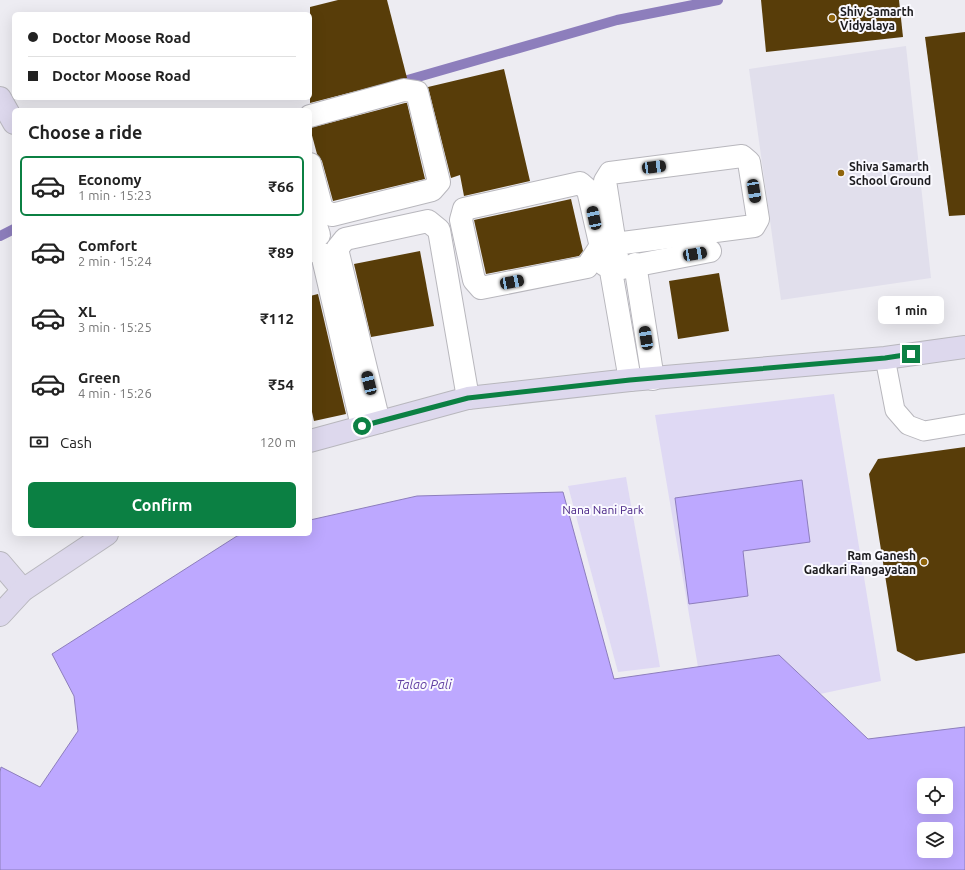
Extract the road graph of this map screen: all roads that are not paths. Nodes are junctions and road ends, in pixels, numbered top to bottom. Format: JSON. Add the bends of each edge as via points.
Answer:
{"nodes":[{"id":1,"x":0,"y":98,"type":"edge"},
{"id":2,"x":312,"y":115,"type":"edge"},
{"id":3,"x":12,"y":119,"type":"edge"},
{"id":4,"x":312,"y":172,"type":"edge"},
{"id":5,"x":312,"y":220,"type":"edge"},
{"id":6,"x":315,"y":242,"type":"edge"},
{"id":7,"x":608,"y":245,"type":"junction"},
{"id":8,"x":710,"y":251,"type":"dead end"},
{"id":9,"x":635,"y":264,"type":"junction"},
{"id":10,"x":611,"y":271,"type":"junction"},
{"id":11,"x":965,"y":346,"type":"edge"},
{"id":12,"x":885,"y":358,"type":"junction"},
{"id":13,"x":653,"y":379,"type":"junction"},
{"id":14,"x":630,"y":380,"type":"junction"},
{"id":15,"x":468,"y":398,"type":"junction"},
{"id":16,"x":370,"y":424,"type":"junction"},
{"id":17,"x":965,"y":424,"type":"edge"},
{"id":18,"x":312,"y":439,"type":"edge"},
{"id":19,"x":104,"y":536,"type":"edge"},
{"id":20,"x":0,"y":563,"type":"edge"},
{"id":21,"x":23,"y":590,"type":"junction"},
{"id":22,"x":0,"y":615,"type":"edge"}],
"edges":[{"from":1,"to":3,"type":"main road"},
{"from":2,"to":4,"type":"street","via":[[404,90],[417,92],[438,182],[432,190],[332,215],[322,209]]},
{"from":5,"to":6,"type":"street"},
{"from":6,"to":16,"type":"street","via":[[322,254]]},
{"from":7,"to":7,"type":"street","via":[[588,190],[580,183],[464,209],[461,220],[474,280],[481,288],[587,267]]},
{"from":7,"to":7,"type":"street","via":[[605,181],[610,173],[742,156],[749,162],[758,219],[754,226]]},
{"from":7,"to":10,"type":"street","via":[[604,264]]},
{"from":8,"to":9,"type":"street"},
{"from":9,"to":10,"type":"street"},
{"from":9,"to":13,"type":"street"},
{"from":10,"to":14,"type":"street"},
{"from":11,"to":12,"type":"main road"},
{"from":12,"to":13,"type":"main road"},
{"from":12,"to":17,"type":"lane","via":[[895,410],[908,425],[924,431]]},
{"from":13,"to":14,"type":"main road"},
{"from":14,"to":15,"type":"main road"},
{"from":15,"to":16,"type":"main road"},
{"from":15,"to":16,"type":"street","via":[[439,230],[428,221],[345,239],[337,249]]},
{"from":16,"to":18,"type":"main road"},
{"from":19,"to":21,"type":"main road"},
{"from":20,"to":21,"type":"main road"},
{"from":21,"to":22,"type":"main road"}]}
